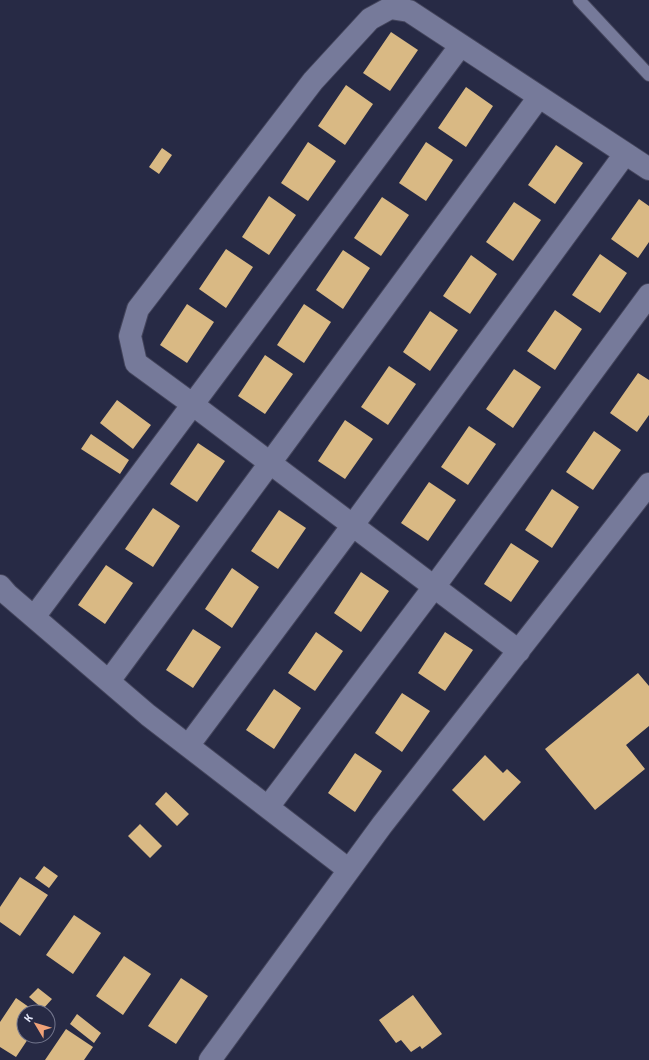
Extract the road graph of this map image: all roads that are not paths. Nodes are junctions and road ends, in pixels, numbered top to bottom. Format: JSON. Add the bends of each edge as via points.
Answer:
{"nodes":[{"id":1,"x":579,"y":0,"type":"edge"},
{"id":2,"x":461,"y":45,"type":"junction"},
{"id":3,"x":649,"y":75,"type":"edge"},
{"id":4,"x":539,"y":97,"type":"junction"},
{"id":5,"x":625,"y":154,"type":"junction"},
{"id":6,"x":649,"y":169,"type":"edge"},
{"id":7,"x":649,"y":295,"type":"edge"},
{"id":8,"x":192,"y":404,"type":"junction"},
{"id":9,"x":270,"y":463,"type":"junction"},
{"id":10,"x":649,"y":484,"type":"edge"},
{"id":11,"x":353,"y":525,"type":"junction"},
{"id":12,"x":0,"y":586,"type":"edge"},
{"id":13,"x":434,"y":587,"type":"junction"},
{"id":14,"x":34,"y":617,"type":"junction"},
{"id":15,"x":519,"y":651,"type":"junction"},
{"id":16,"x":109,"y":681,"type":"junction"},
{"id":17,"x":188,"y":746,"type":"junction"},
{"id":18,"x":268,"y":807,"type":"junction"},
{"id":19,"x":349,"y":870,"type":"junction"},
{"id":20,"x":210,"y":1060,"type":"edge"}],
"edges":[{"from":1,"to":3,"type":"lane"},
{"from":2,"to":4,"type":"street"},
{"from":2,"to":8,"type":"street"},
{"from":2,"to":8,"type":"street","via":[[409,11],[390,8],[370,19],[313,81],[138,309],[130,336],[136,363]]},
{"from":4,"to":5,"type":"street"},
{"from":4,"to":9,"type":"street"},
{"from":5,"to":6,"type":"street"},
{"from":5,"to":11,"type":"street"},
{"from":7,"to":13,"type":"street"},
{"from":8,"to":9,"type":"street"},
{"from":8,"to":14,"type":"street"},
{"from":9,"to":11,"type":"street"},
{"from":9,"to":16,"type":"street"},
{"from":10,"to":15,"type":"street"},
{"from":11,"to":13,"type":"street"},
{"from":11,"to":17,"type":"street"},
{"from":12,"to":14,"type":"street"},
{"from":13,"to":15,"type":"street"},
{"from":13,"to":18,"type":"street"},
{"from":14,"to":16,"type":"street"},
{"from":15,"to":19,"type":"street"},
{"from":16,"to":17,"type":"street"},
{"from":17,"to":18,"type":"street"},
{"from":18,"to":19,"type":"street"},
{"from":19,"to":20,"type":"street"}]}
